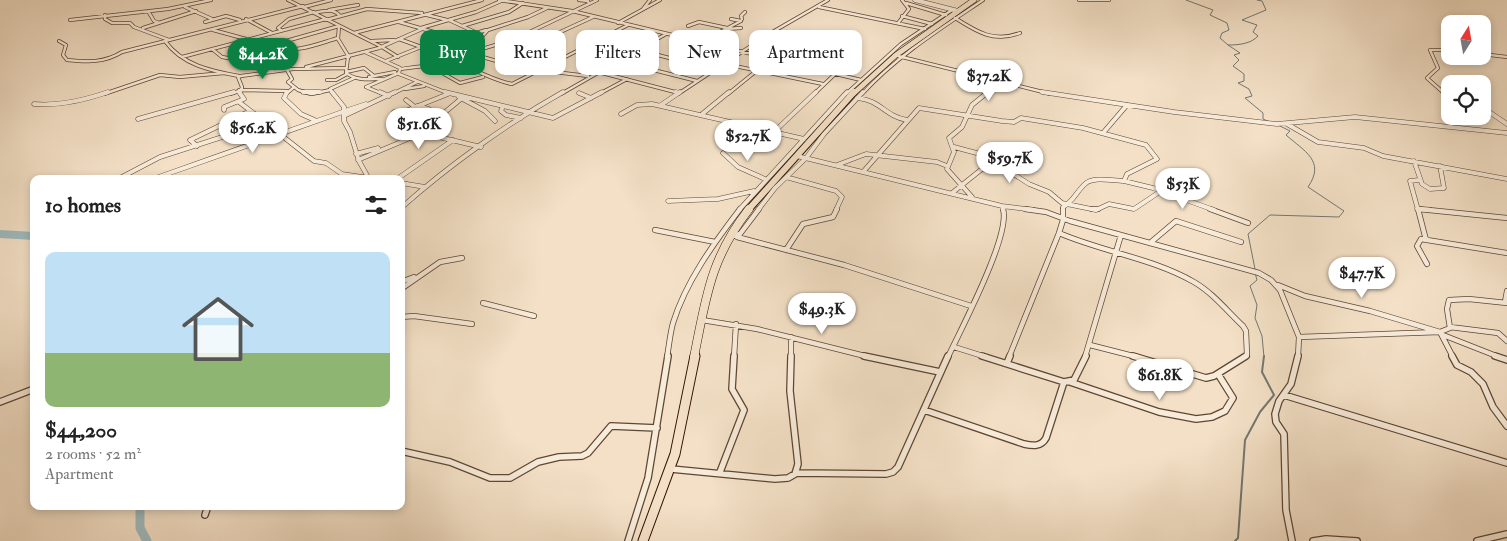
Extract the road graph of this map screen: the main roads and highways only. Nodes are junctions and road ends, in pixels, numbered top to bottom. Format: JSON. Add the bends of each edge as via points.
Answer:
{"nodes":[{"id":1,"x":974,"y":0,"type":"edge"},
{"id":2,"x":643,"y":541,"type":"edge"}],
"edges":[{"from":1,"to":2,"type":"highway","via":[[928,28],[898,56],[862,80],[748,208],[728,236],[715,264],[671,468]]}]}
